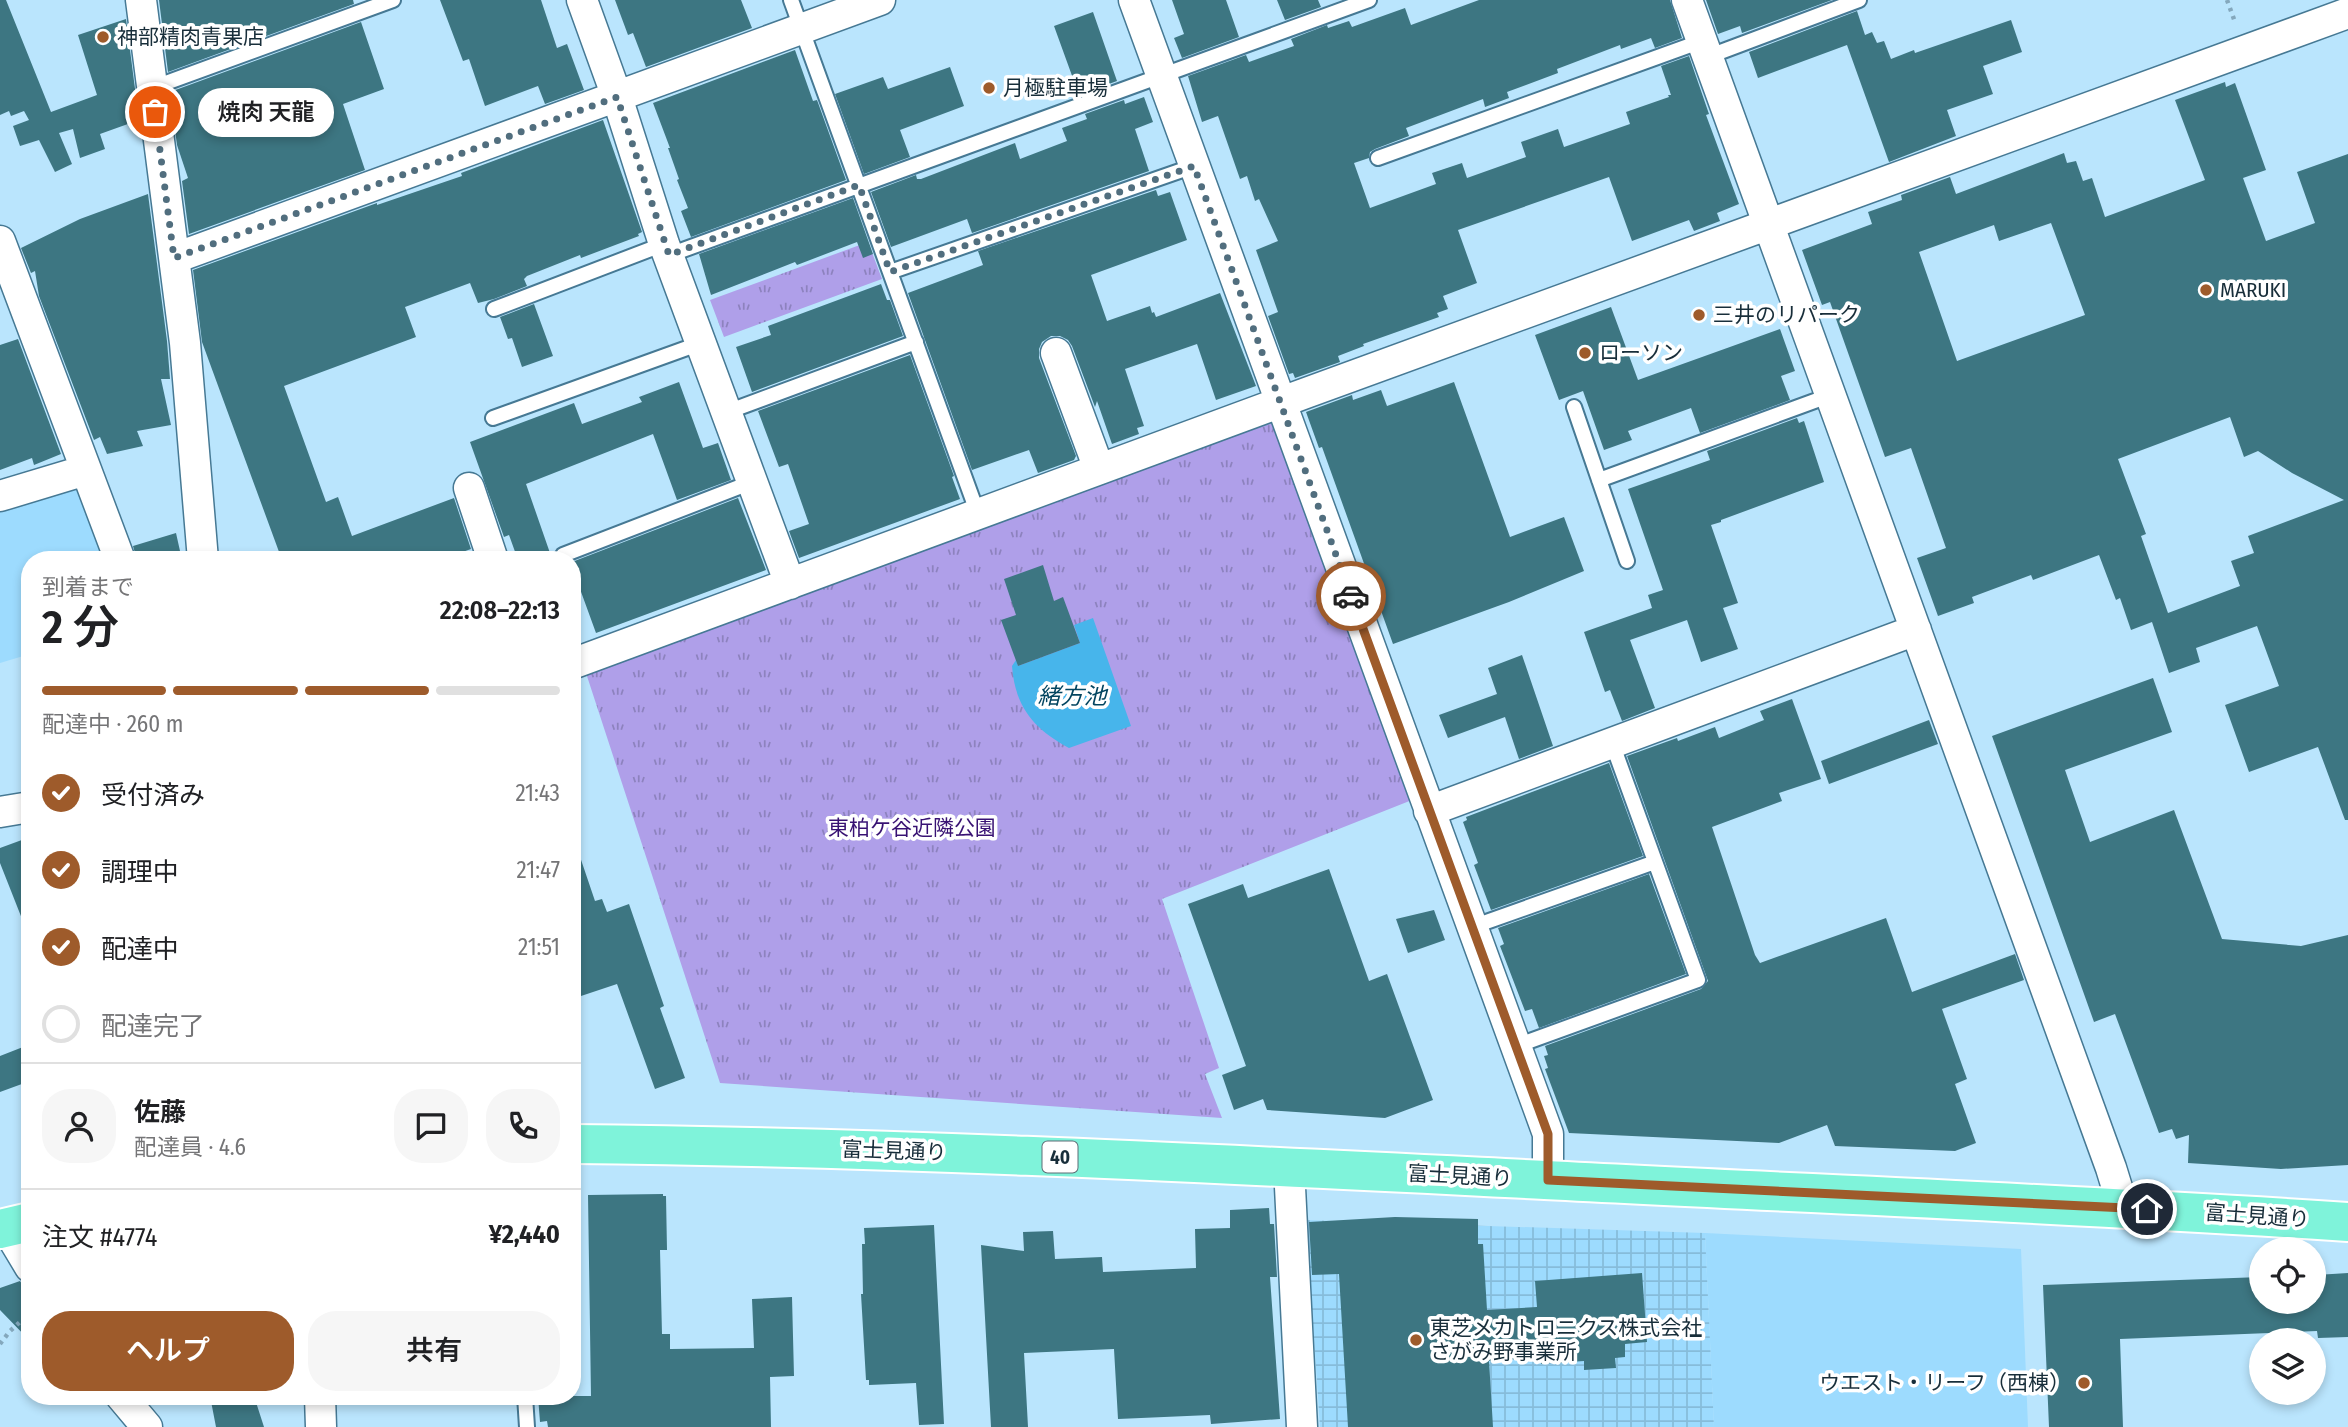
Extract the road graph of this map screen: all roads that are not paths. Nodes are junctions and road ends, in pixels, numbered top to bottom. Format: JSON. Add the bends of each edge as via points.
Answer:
{"nodes":[{"id":1,"x":141,"y":0,"type":"edge"},
{"id":2,"x":393,"y":0,"type":"edge"},
{"id":3,"x":582,"y":0,"type":"edge"},
{"id":4,"x":791,"y":0,"type":"edge"},
{"id":5,"x":880,"y":0,"type":"edge"},
{"id":6,"x":1134,"y":0,"type":"edge"},
{"id":7,"x":1369,"y":0,"type":"edge"},
{"id":8,"x":1687,"y":0,"type":"edge"},
{"id":9,"x":1860,"y":0,"type":"edge"},
{"id":10,"x":2348,"y":13,"type":"edge"},
{"id":11,"x":802,"y":29,"type":"junction"},
{"id":12,"x":1704,"y":49,"type":"junction"},
{"id":13,"x":1162,"y":77,"type":"junction"},
{"id":14,"x":152,"y":88,"type":"junction"},
{"id":15,"x":617,"y":97,"type":"junction"},
{"id":16,"x":1378,"y":158,"type":"dead end"},
{"id":17,"x":1194,"y":166,"type":"junction"},
{"id":18,"x":859,"y":185,"type":"junction"},
{"id":19,"x":1768,"y":225,"type":"junction"},
{"id":20,"x":0,"y":241,"type":"edge"},
{"id":21,"x":666,"y":249,"type":"junction"},
{"id":22,"x":174,"y":258,"type":"junction"},
{"id":23,"x":890,"y":272,"type":"junction"},
{"id":24,"x":10,"y":299,"type":"edge"},
{"id":25,"x":494,"y":309,"type":"dead end"},
{"id":26,"x":916,"y":342,"type":"junction"},
{"id":27,"x":701,"y":343,"type":"junction"},
{"id":28,"x":1056,"y":353,"type":"dead end"},
{"id":29,"x":1831,"y":395,"type":"junction"},
{"id":30,"x":1281,"y":402,"type":"junction"},
{"id":31,"x":1574,"y":407,"type":"dead end"},
{"id":32,"x":727,"y":412,"type":"junction"},
{"id":33,"x":493,"y":418,"type":"dead end"},
{"id":34,"x":1099,"y":469,"type":"junction"},
{"id":35,"x":86,"y":470,"type":"junction"},
{"id":36,"x":1599,"y":480,"type":"junction"},
{"id":37,"x":752,"y":482,"type":"junction"},
{"id":38,"x":469,"y":488,"type":"dead end"},
{"id":39,"x":0,"y":496,"type":"edge"},
{"id":40,"x":978,"y":514,"type":"junction"},
{"id":41,"x":117,"y":551,"type":"edge"},
{"id":42,"x":202,"y":551,"type":"edge"},
{"id":43,"x":490,"y":551,"type":"edge"},
{"id":44,"x":573,"y":551,"type":"edge"},
{"id":45,"x":1627,"y":561,"type":"dead end"},
{"id":46,"x":790,"y":584,"type":"junction"},
{"id":47,"x":1916,"y":631,"type":"junction"},
{"id":48,"x":581,"y":661,"type":"edge"},
{"id":49,"x":1612,"y":743,"type":"junction"},
{"id":50,"x":21,"y":808,"type":"edge"},
{"id":51,"x":1429,"y":811,"type":"junction"},
{"id":52,"x":0,"y":812,"type":"edge"},
{"id":53,"x":1655,"y":862,"type":"junction"},
{"id":54,"x":1472,"y":926,"type":"junction"},
{"id":55,"x":1516,"y":1046,"type":"junction"},
{"id":56,"x":581,"y":1144,"type":"edge"},
{"id":57,"x":1289,"y":1167,"type":"junction"},
{"id":58,"x":1548,"y":1180,"type":"junction"},
{"id":59,"x":2123,"y":1207,"type":"junction"},
{"id":60,"x":2348,"y":1222,"type":"edge"},
{"id":61,"x":12,"y":1226,"type":"edge"},
{"id":62,"x":21,"y":1246,"type":"edge"},
{"id":63,"x":129,"y":1405,"type":"edge"},
{"id":64,"x":320,"y":1405,"type":"edge"},
{"id":65,"x":526,"y":1405,"type":"edge"},
{"id":66,"x":147,"y":1427,"type":"edge"},
{"id":67,"x":321,"y":1427,"type":"edge"},
{"id":68,"x":527,"y":1427,"type":"edge"},
{"id":69,"x":1302,"y":1427,"type":"edge"}],
"edges":[{"from":1,"to":14,"type":"street"},
{"from":2,"to":14,"type":"lane"},
{"from":3,"to":15,"type":"street"},
{"from":4,"to":11,"type":"lane"},
{"from":5,"to":11,"type":"street"},
{"from":6,"to":13,"type":"street"},
{"from":7,"to":13,"type":"lane"},
{"from":8,"to":12,"type":"street"},
{"from":9,"to":12,"type":"lane"},
{"from":10,"to":19,"type":"street"},
{"from":11,"to":15,"type":"street"},
{"from":11,"to":18,"type":"lane"},
{"from":12,"to":16,"type":"lane"},
{"from":12,"to":19,"type":"street"},
{"from":13,"to":17,"type":"street"},
{"from":13,"to":18,"type":"lane"},
{"from":14,"to":22,"type":"street"},
{"from":15,"to":21,"type":"street"},
{"from":15,"to":22,"type":"street"},
{"from":17,"to":23,"type":"lane"},
{"from":17,"to":30,"type":"street"},
{"from":18,"to":21,"type":"lane"},
{"from":18,"to":23,"type":"lane"},
{"from":19,"to":29,"type":"street"},
{"from":19,"to":30,"type":"street"},
{"from":20,"to":24,"type":"street"},
{"from":21,"to":25,"type":"lane"},
{"from":21,"to":27,"type":"street"},
{"from":22,"to":42,"type":"street"},
{"from":23,"to":26,"type":"lane"},
{"from":24,"to":35,"type":"street"},
{"from":26,"to":32,"type":"lane"},
{"from":26,"to":40,"type":"lane"},
{"from":27,"to":32,"type":"street"},
{"from":27,"to":33,"type":"lane"},
{"from":28,"to":34,"type":"street"},
{"from":29,"to":36,"type":"lane"},
{"from":29,"to":47,"type":"street"},
{"from":30,"to":34,"type":"street"},
{"from":30,"to":51,"type":"street"},
{"from":31,"to":36,"type":"lane"},
{"from":32,"to":37,"type":"street"},
{"from":34,"to":40,"type":"street"},
{"from":35,"to":39,"type":"street"},
{"from":35,"to":41,"type":"street"},
{"from":36,"to":45,"type":"lane"},
{"from":37,"to":44,"type":"lane"},
{"from":37,"to":46,"type":"street"},
{"from":38,"to":43,"type":"street"},
{"from":40,"to":46,"type":"street"},
{"from":46,"to":48,"type":"street"},
{"from":47,"to":49,"type":"street"},
{"from":47,"to":59,"type":"street"},
{"from":49,"to":51,"type":"street"},
{"from":49,"to":53,"type":"lane"},
{"from":50,"to":52,"type":"street"},
{"from":51,"to":54,"type":"street"},
{"from":53,"to":54,"type":"lane"},
{"from":53,"to":55,"type":"lane","via":[[1698,980]]},
{"from":54,"to":55,"type":"street"},
{"from":55,"to":58,"type":"street","via":[[1548,1134]]},
{"from":56,"to":57,"type":"main road","name":"富士見通り","number":"40","via":[[739,1145]]},
{"from":57,"to":58,"type":"main road","name":"富士見通り","number":"40"},
{"from":57,"to":69,"type":"street"},
{"from":58,"to":59,"type":"main road","name":"富士見通り","number":"40"},
{"from":59,"to":60,"type":"main road","name":"富士見通り","number":"40"},
{"from":61,"to":62,"type":"street"},
{"from":63,"to":66,"type":"street"},
{"from":64,"to":67,"type":"street"},
{"from":65,"to":68,"type":"lane"}]}
